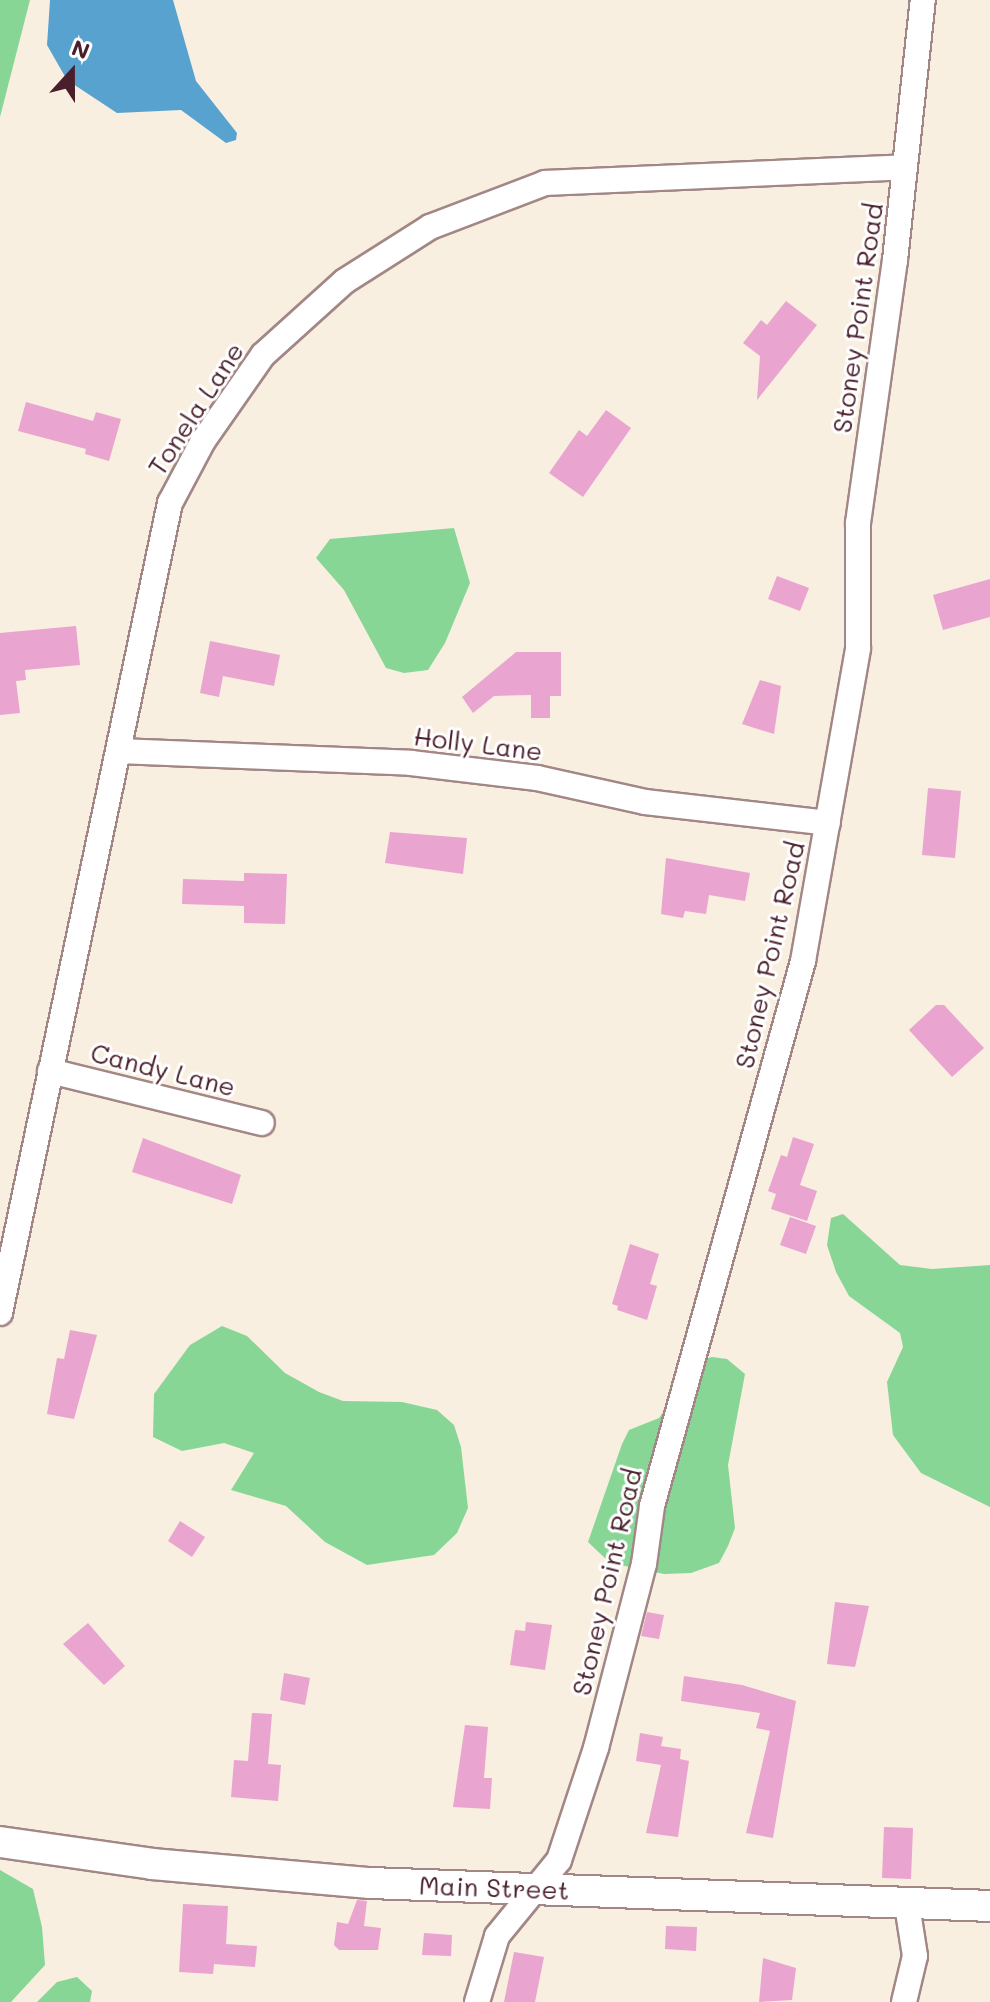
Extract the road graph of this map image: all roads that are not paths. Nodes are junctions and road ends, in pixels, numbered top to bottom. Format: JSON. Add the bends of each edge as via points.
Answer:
{"nodes":[{"id":1,"x":923,"y":0,"type":"edge"},
{"id":2,"x":905,"y":167,"type":"junction"},
{"id":3,"x":118,"y":751,"type":"junction"},
{"id":4,"x":828,"y":823,"type":"junction"},
{"id":5,"x":50,"y":1071,"type":"junction"},
{"id":6,"x":262,"y":1123,"type":"dead end"},
{"id":7,"x":0,"y":1313,"type":"edge"},
{"id":8,"x":0,"y":1842,"type":"edge"},
{"id":9,"x":531,"y":1890,"type":"junction"},
{"id":10,"x":907,"y":1905,"type":"junction"},
{"id":11,"x":990,"y":1906,"type":"edge"},
{"id":12,"x":477,"y":2002,"type":"edge"},
{"id":13,"x":904,"y":2002,"type":"edge"}],
"edges":[{"from":1,"to":2,"type":"street","name":"Stoney Point Road"},
{"from":2,"to":3,"type":"street","name":"Tonela Lane","via":[[545,183],[430,227],[345,281],[263,355],[179,481],[161,535]]},
{"from":2,"to":4,"type":"street","name":"Stoney Point Road","via":[[858,523],[858,648]]},
{"from":3,"to":4,"type":"street","name":"Holly Lane","via":[[411,763],[537,778],[645,802]]},
{"from":3,"to":5,"type":"street","name":"Tonela Lane"},
{"from":4,"to":9,"type":"street","name":"Stoney Point Road","via":[[803,961],[656,1493],[644,1564],[596,1748],[559,1860]]},
{"from":5,"to":6,"type":"street","name":"Candy Lane"},
{"from":5,"to":7,"type":"street","name":"Tonela Lane"},
{"from":8,"to":9,"type":"main road","name":"Main Street","via":[[290,1878]]},
{"from":9,"to":10,"type":"main road","name":"Main Street"},
{"from":9,"to":12,"type":"street","name":"Stoney Point Road","via":[[497,1936]]},
{"from":10,"to":11,"type":"main road","name":"Main Street"},
{"from":10,"to":13,"type":"street","via":[[915,1956]]}]}
